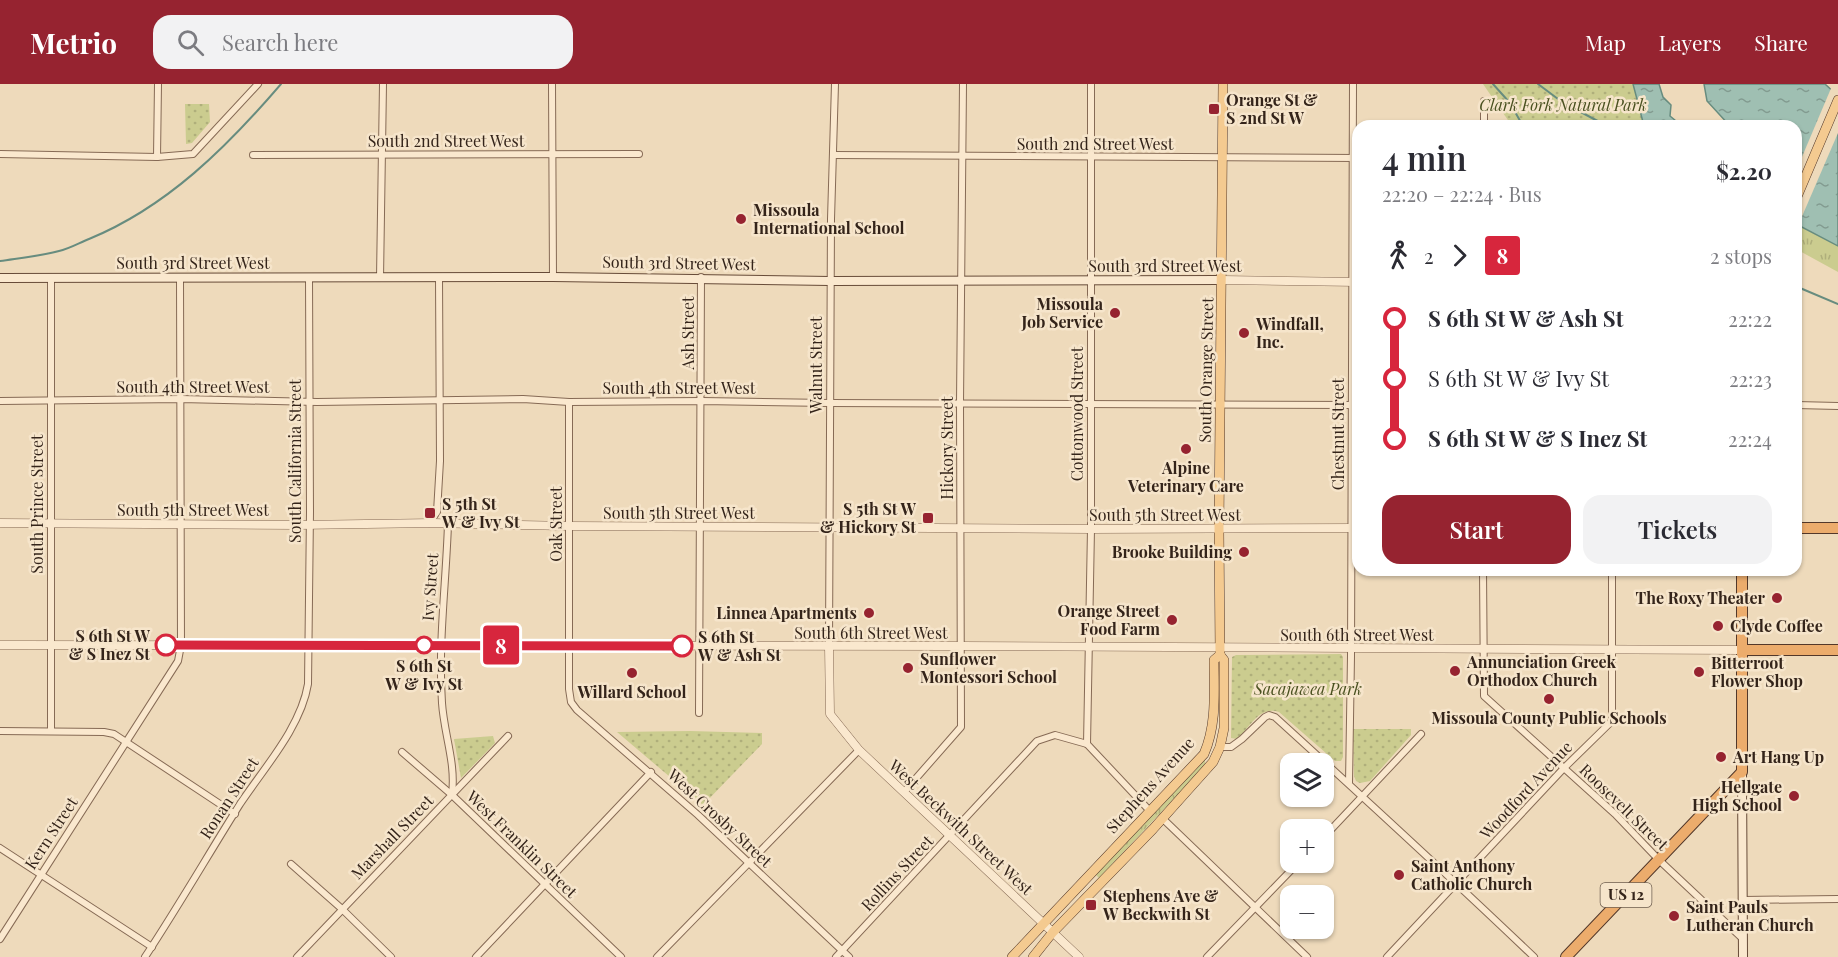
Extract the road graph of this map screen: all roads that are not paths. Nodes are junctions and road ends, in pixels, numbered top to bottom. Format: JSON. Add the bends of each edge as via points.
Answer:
{"nodes":[{"id":1,"x":158,"y":84,"type":"edge"},
{"id":2,"x":258,"y":84,"type":"edge"},
{"id":3,"x":383,"y":84,"type":"edge"},
{"id":4,"x":552,"y":84,"type":"edge"},
{"id":5,"x":835,"y":84,"type":"edge"},
{"id":6,"x":963,"y":84,"type":"edge"},
{"id":7,"x":1091,"y":84,"type":"edge"},
{"id":8,"x":1223,"y":84,"type":"edge"},
{"id":9,"x":1353,"y":84,"type":"edge"},
{"id":10,"x":1838,"y":100,"type":"edge"},
{"id":11,"x":1484,"y":101,"type":"dead end"},
{"id":12,"x":1354,"y":120,"type":"edge"},
{"id":13,"x":1484,"y":120,"type":"edge"},
{"id":14,"x":0,"y":154,"type":"edge"},
{"id":15,"x":253,"y":154,"type":"dead end"},
{"id":16,"x":382,"y":154,"type":"junction"},
{"id":17,"x":552,"y":154,"type":"junction"},
{"id":18,"x":639,"y":154,"type":"dead end"},
{"id":19,"x":833,"y":155,"type":"junction"},
{"id":20,"x":157,"y":157,"type":"junction"},
{"id":21,"x":963,"y":157,"type":"junction"},
{"id":22,"x":1091,"y":157,"type":"junction"},
{"id":23,"x":1223,"y":158,"type":"junction"},
{"id":24,"x":1352,"y":158,"type":"edge"},
{"id":25,"x":1802,"y":185,"type":"edge"},
{"id":26,"x":51,"y":277,"type":"junction"},
{"id":27,"x":180,"y":277,"type":"junction"},
{"id":28,"x":553,"y":277,"type":"junction"},
{"id":29,"x":701,"y":277,"type":"junction"},
{"id":30,"x":0,"y":278,"type":"edge"},
{"id":31,"x":309,"y":278,"type":"junction"},
{"id":32,"x":380,"y":278,"type":"junction"},
{"id":33,"x":439,"y":278,"type":"junction"},
{"id":34,"x":830,"y":280,"type":"junction"},
{"id":35,"x":961,"y":280,"type":"junction"},
{"id":36,"x":1222,"y":280,"type":"junction"},
{"id":37,"x":1090,"y":281,"type":"junction"},
{"id":38,"x":1352,"y":282,"type":"edge"},
{"id":39,"x":181,"y":399,"type":"junction"},
{"id":40,"x":0,"y":401,"type":"edge"},
{"id":41,"x":51,"y":401,"type":"junction"},
{"id":42,"x":309,"y":401,"type":"junction"},
{"id":43,"x":440,"y":401,"type":"junction"},
{"id":44,"x":702,"y":401,"type":"junction"},
{"id":45,"x":569,"y":402,"type":"junction"},
{"id":46,"x":960,"y":403,"type":"junction"},
{"id":47,"x":1220,"y":403,"type":"junction"},
{"id":48,"x":829,"y":404,"type":"junction"},
{"id":49,"x":1091,"y":404,"type":"junction"},
{"id":50,"x":1352,"y":405,"type":"edge"},
{"id":51,"x":1802,"y":405,"type":"edge"},
{"id":52,"x":1838,"y":406,"type":"edge"},
{"id":53,"x":0,"y":523,"type":"edge"},
{"id":54,"x":50,"y":523,"type":"junction"},
{"id":55,"x":429,"y":523,"type":"junction"},
{"id":56,"x":180,"y":524,"type":"junction"},
{"id":57,"x":309,"y":524,"type":"junction"},
{"id":58,"x":448,"y":524,"type":"junction"},
{"id":59,"x":570,"y":526,"type":"junction"},
{"id":60,"x":700,"y":526,"type":"junction"},
{"id":61,"x":830,"y":527,"type":"junction"},
{"id":62,"x":960,"y":528,"type":"junction"},
{"id":63,"x":1219,"y":528,"type":"junction"},
{"id":64,"x":1352,"y":528,"type":"edge"},
{"id":65,"x":1802,"y":528,"type":"edge"},
{"id":66,"x":1838,"y":528,"type":"edge"},
{"id":67,"x":1091,"y":529,"type":"junction"},
{"id":68,"x":1353,"y":576,"type":"edge"},
{"id":69,"x":1483,"y":576,"type":"edge"},
{"id":70,"x":1612,"y":576,"type":"edge"},
{"id":71,"x":1742,"y":576,"type":"edge"},
{"id":72,"x":0,"y":645,"type":"edge"},
{"id":73,"x":51,"y":645,"type":"junction"},
{"id":74,"x":181,"y":645,"type":"junction"},
{"id":75,"x":308,"y":645,"type":"junction"},
{"id":76,"x":440,"y":645,"type":"junction"},
{"id":77,"x":569,"y":646,"type":"junction"},
{"id":78,"x":700,"y":646,"type":"junction"},
{"id":79,"x":829,"y":646,"type":"junction"},
{"id":80,"x":961,"y":646,"type":"junction"},
{"id":81,"x":1090,"y":647,"type":"junction"},
{"id":82,"x":1351,"y":648,"type":"junction"},
{"id":83,"x":1482,"y":648,"type":"junction"},
{"id":84,"x":1611,"y":650,"type":"junction"},
{"id":85,"x":1742,"y":650,"type":"junction"},
{"id":86,"x":1220,"y":651,"type":"junction"},
{"id":87,"x":1838,"y":651,"type":"edge"},
{"id":88,"x":571,"y":702,"type":"joint"},
{"id":89,"x":699,"y":713,"type":"dead end"},
{"id":90,"x":0,"y":731,"type":"edge"},
{"id":91,"x":51,"y":731,"type":"junction"},
{"id":92,"x":1421,"y":734,"type":"dead end"},
{"id":93,"x":508,"y":736,"type":"dead end"},
{"id":94,"x":126,"y":742,"type":"junction"},
{"id":95,"x":1087,"y":744,"type":"junction"},
{"id":96,"x":1220,"y":747,"type":"junction"},
{"id":97,"x":859,"y":750,"type":"junction"},
{"id":98,"x":402,"y":752,"type":"dead end"},
{"id":99,"x":1564,"y":768,"type":"junction"},
{"id":100,"x":651,"y":772,"type":"junction"},
{"id":101,"x":1742,"y":772,"type":"junction"},
{"id":102,"x":1349,"y":783,"type":"junction"},
{"id":103,"x":904,"y":792,"type":"junction"},
{"id":104,"x":452,"y":795,"type":"junction"},
{"id":105,"x":1362,"y":798,"type":"junction"},
{"id":106,"x":1149,"y":810,"type":"junction"},
{"id":107,"x":235,"y":814,"type":"junction"},
{"id":108,"x":1162,"y":818,"type":"junction"},
{"id":109,"x":1334,"y":827,"type":"edge"},
{"id":110,"x":950,"y":836,"type":"junction"},
{"id":111,"x":0,"y":848,"type":"edge"},
{"id":112,"x":1659,"y":860,"type":"junction"},
{"id":113,"x":748,"y":863,"type":"junction"},
{"id":114,"x":291,"y":864,"type":"dead end"},
{"id":115,"x":41,"y":873,"type":"junction"},
{"id":116,"x":1288,"y":873,"type":"edge"},
{"id":117,"x":544,"y":884,"type":"junction"},
{"id":118,"x":1457,"y":884,"type":"junction"},
{"id":119,"x":1838,"y":899,"type":"edge"},
{"id":120,"x":1743,"y":900,"type":"junction"},
{"id":121,"x":1255,"y":907,"type":"junction"},
{"id":122,"x":342,"y":909,"type":"junction"},
{"id":123,"x":1043,"y":923,"type":"junction"},
{"id":124,"x":1053,"y":932,"type":"junction"},
{"id":125,"x":0,"y":939,"type":"edge"},
{"id":126,"x":1743,"y":939,"type":"junction"},
{"id":127,"x":152,"y":946,"type":"junction"},
{"id":128,"x":842,"y":951,"type":"junction"},
{"id":129,"x":145,"y":957,"type":"edge"},
{"id":130,"x":297,"y":957,"type":"edge"},
{"id":131,"x":391,"y":957,"type":"edge"},
{"id":132,"x":476,"y":957,"type":"edge"},
{"id":133,"x":621,"y":957,"type":"edge"},
{"id":134,"x":657,"y":957,"type":"edge"},
{"id":135,"x":836,"y":957,"type":"edge"},
{"id":136,"x":849,"y":957,"type":"edge"},
{"id":137,"x":1012,"y":957,"type":"edge"},
{"id":138,"x":1033,"y":957,"type":"edge"},
{"id":139,"x":1079,"y":957,"type":"edge"},
{"id":140,"x":1207,"y":957,"type":"edge"},
{"id":141,"x":1308,"y":957,"type":"edge"},
{"id":142,"x":1387,"y":957,"type":"edge"},
{"id":143,"x":1534,"y":957,"type":"edge"},
{"id":144,"x":1566,"y":957,"type":"edge"},
{"id":145,"x":1743,"y":957,"type":"edge"}],
"edges":[{"from":1,"to":20,"type":"street"},
{"from":2,"to":20,"type":"street","via":[[193,154]]},
{"from":3,"to":16,"type":"street"},
{"from":4,"to":17,"type":"street"},
{"from":5,"to":19,"type":"street","name":"Walnut Street"},
{"from":6,"to":21,"type":"street","name":"Hickory Street"},
{"from":7,"to":22,"type":"street","name":"Cottonwood Street"},
{"from":8,"to":23,"type":"main road","name":"South Orange Street"},
{"from":9,"to":12,"type":"street","name":"Chestnut Street"},
{"from":10,"to":25,"type":"main road"},
{"from":11,"to":13,"type":"street"},
{"from":14,"to":20,"type":"street"},
{"from":15,"to":16,"type":"street","name":"South 2nd Street West"},
{"from":16,"to":17,"type":"street","name":"South 2nd Street West"},
{"from":16,"to":32,"type":"street"},
{"from":17,"to":18,"type":"street","name":"South 2nd Street West"},
{"from":17,"to":28,"type":"street"},
{"from":19,"to":21,"type":"street","name":"South 2nd Street West"},
{"from":19,"to":34,"type":"street","name":"Walnut Street"},
{"from":21,"to":22,"type":"street","name":"South 2nd Street West"},
{"from":21,"to":35,"type":"street","name":"Hickory Street"},
{"from":22,"to":23,"type":"street","name":"South 2nd Street West"},
{"from":22,"to":37,"type":"street","name":"Cottonwood Street"},
{"from":23,"to":24,"type":"street","name":"South 2nd Street West"},
{"from":23,"to":36,"type":"main road","name":"South Orange Street"},
{"from":26,"to":27,"type":"main road","name":"South 3rd Street West"},
{"from":26,"to":30,"type":"main road","name":"South 3rd Street West"},
{"from":26,"to":41,"type":"street","name":"South Prince Street"},
{"from":27,"to":31,"type":"main road","name":"South 3rd Street West"},
{"from":27,"to":39,"type":"street","name":"Kern Street"},
{"from":28,"to":29,"type":"main road","name":"South 3rd Street West"},
{"from":28,"to":33,"type":"main road","name":"South 3rd Street West"},
{"from":29,"to":34,"type":"main road","name":"South 3rd Street West"},
{"from":29,"to":44,"type":"street","name":"Ash Street"},
{"from":31,"to":32,"type":"main road","name":"South 3rd Street West"},
{"from":31,"to":42,"type":"street","name":"South California Street"},
{"from":32,"to":33,"type":"main road","name":"South 3rd Street West"},
{"from":33,"to":43,"type":"street"},
{"from":34,"to":35,"type":"main road","name":"South 3rd Street West"},
{"from":34,"to":48,"type":"street","name":"Walnut Street"},
{"from":35,"to":37,"type":"main road","name":"South 3rd Street West"},
{"from":35,"to":46,"type":"street","name":"Hickory Street"},
{"from":36,"to":37,"type":"main road","name":"South 3rd Street West"},
{"from":36,"to":38,"type":"street","name":"South 3rd Street West"},
{"from":36,"to":47,"type":"main road","name":"South Orange Street"},
{"from":37,"to":49,"type":"street","name":"Cottonwood Street"},
{"from":39,"to":41,"type":"street","name":"South 4th Street West"},
{"from":39,"to":42,"type":"street","name":"South 4th Street West"},
{"from":39,"to":56,"type":"street","name":"Kern Street"},
{"from":40,"to":41,"type":"street","name":"South 4th Street West"},
{"from":41,"to":54,"type":"street","name":"South Prince Street"},
{"from":42,"to":43,"type":"street","name":"South 4th Street West"},
{"from":42,"to":57,"type":"street","name":"South California Street"},
{"from":43,"to":45,"type":"street","name":"South 4th Street West"},
{"from":43,"to":55,"type":"street","via":[[437,512]]},
{"from":44,"to":45,"type":"street","name":"South 4th Street West"},
{"from":44,"to":48,"type":"street","name":"South 4th Street West"},
{"from":44,"to":60,"type":"street","name":"Ash Street"},
{"from":45,"to":59,"type":"street","name":"Oak Street"},
{"from":46,"to":48,"type":"street","name":"South 4th Street West"},
{"from":46,"to":49,"type":"street","name":"South 4th Street West"},
{"from":46,"to":62,"type":"street","name":"Hickory Street"},
{"from":47,"to":49,"type":"street","name":"South 4th Street West"},
{"from":47,"to":50,"type":"street","name":"South 4th Street West"},
{"from":47,"to":63,"type":"main road","name":"South Orange Street"},
{"from":48,"to":61,"type":"street","name":"Walnut Street"},
{"from":49,"to":67,"type":"street","name":"Cottonwood Street"},
{"from":51,"to":52,"type":"street"},
{"from":53,"to":54,"type":"street","name":"South 5th Street West"},
{"from":54,"to":56,"type":"street","name":"South 5th Street West"},
{"from":54,"to":73,"type":"street","name":"South Prince Street"},
{"from":55,"to":57,"type":"street","name":"South 5th Street West"},
{"from":55,"to":58,"type":"street","name":"South 5th Street West"},
{"from":56,"to":57,"type":"street","name":"South 5th Street West"},
{"from":56,"to":74,"type":"street","name":"Kern Street"},
{"from":57,"to":75,"type":"street","name":"South California Street"},
{"from":58,"to":59,"type":"street","name":"South 5th Street West"},
{"from":58,"to":76,"type":"street","name":"Ivy Street"},
{"from":59,"to":60,"type":"street","name":"South 5th Street West"},
{"from":59,"to":77,"type":"street","name":"Oak Street"},
{"from":60,"to":61,"type":"street","name":"South 5th Street West"},
{"from":60,"to":78,"type":"street","name":"Ash Street"},
{"from":61,"to":62,"type":"street","name":"South 5th Street West"},
{"from":61,"to":79,"type":"street","name":"Walnut Street"},
{"from":62,"to":67,"type":"street","name":"South 5th Street West"},
{"from":62,"to":80,"type":"street","name":"Hickory Street"},
{"from":63,"to":64,"type":"street","name":"South 5th Street West"},
{"from":63,"to":67,"type":"street","name":"South 5th Street West"},
{"from":63,"to":86,"type":"main road","name":"South Orange Street"},
{"from":65,"to":66,"type":"highway"},
{"from":67,"to":81,"type":"street","name":"Cottonwood Street"},
{"from":68,"to":82,"type":"street","name":"Chestnut Street"},
{"from":69,"to":83,"type":"street"},
{"from":70,"to":84,"type":"street","name":"Woodford Avenue"},
{"from":71,"to":85,"type":"highway"},
{"from":72,"to":73,"type":"street","name":"South 6th Street West"},
{"from":73,"to":74,"type":"street","name":"South 6th Street West"},
{"from":73,"to":91,"type":"street","name":"South Prince Street"},
{"from":74,"to":75,"type":"street","name":"South 6th Street West"},
{"from":74,"to":94,"type":"street","name":"Kern Street","via":[[174,670]]},
{"from":75,"to":76,"type":"street","name":"South 6th Street West"},
{"from":75,"to":107,"type":"street","name":"Ronan Street","via":[[308,684],[303,706]]},
{"from":76,"to":77,"type":"street","name":"South 6th Street West"},
{"from":76,"to":104,"type":"street","name":"Ivy Street","via":[[442,710],[454,777]]},
{"from":77,"to":78,"type":"street","name":"South 6th Street West"},
{"from":77,"to":88,"type":"street","name":"Oak Street"},
{"from":78,"to":79,"type":"street","name":"South 6th Street West"},
{"from":78,"to":89,"type":"street","name":"Ash Street"},
{"from":79,"to":80,"type":"street","name":"South 6th Street West"},
{"from":79,"to":97,"type":"street","name":"West Beckwith Street West","via":[[830,714]]},
{"from":80,"to":81,"type":"street","name":"South 6th Street West"},
{"from":80,"to":103,"type":"street","name":"Hickory Street","via":[[961,727]]},
{"from":81,"to":86,"type":"street","name":"South 6th Street West"},
{"from":81,"to":95,"type":"street","name":"Cottonwood Street"},
{"from":82,"to":83,"type":"street","name":"South 6th Street West"},
{"from":82,"to":86,"type":"street","name":"South 6th Street West"},
{"from":82,"to":102,"type":"street","name":"Chestnut Street"},
{"from":83,"to":84,"type":"street","name":"South 6th Street West"},
{"from":83,"to":99,"type":"street","name":"Roosevelt Street","via":[[1484,696]]},
{"from":84,"to":85,"type":"street","name":"South 6th Street West"},
{"from":84,"to":99,"type":"street","name":"Woodford Avenue","via":[[1612,721]]},
{"from":85,"to":87,"type":"highway"},
{"from":85,"to":101,"type":"highway"},
{"from":86,"to":96,"type":"main road","name":"Stephens Avenue","via":[[1224,660],[1224,728]]},
{"from":86,"to":106,"type":"main road","name":"Stephens Avenue","via":[[1214,660],[1213,726],[1204,754]]},
{"from":88,"to":100,"type":"street","name":"West Crosby Street"},
{"from":90,"to":91,"type":"street"},
{"from":91,"to":94,"type":"street","via":[[104,732]]},
{"from":92,"to":105,"type":"street"},
{"from":93,"to":104,"type":"street","name":"Marshall Street"},
{"from":94,"to":107,"type":"street"},
{"from":94,"to":115,"type":"street","name":"Kern Street"},
{"from":95,"to":106,"type":"street"},
{"from":95,"to":110,"type":"street","name":"Rollins Street","via":[[1055,735],[1038,741]]},
{"from":96,"to":102,"type":"street","name":"Stephens Avenue","via":[[1231,747],[1269,715]]},
{"from":96,"to":108,"type":"main road","name":"Stephens Avenue","via":[[1200,778]]},
{"from":97,"to":103,"type":"street","name":"West Beckwith Street West"},
{"from":97,"to":113,"type":"street"},
{"from":98,"to":104,"type":"street","name":"West Franklin Street"},
{"from":99,"to":112,"type":"street","name":"Roosevelt Street"},
{"from":99,"to":118,"type":"street","name":"Woodford Avenue"},
{"from":100,"to":113,"type":"street","name":"West Crosby Street"},
{"from":100,"to":117,"type":"street"},
{"from":101,"to":112,"type":"highway","number":"US 12"},
{"from":101,"to":120,"type":"main road"},
{"from":102,"to":105,"type":"street"},
{"from":103,"to":110,"type":"street","name":"West Beckwith Street West"},
{"from":104,"to":117,"type":"street","name":"West Franklin Street"},
{"from":104,"to":122,"type":"street","name":"Marshall Street"},
{"from":105,"to":109,"type":"street"},
{"from":105,"to":118,"type":"street"},
{"from":106,"to":123,"type":"main road","name":"Stephens Avenue"},
{"from":107,"to":127,"type":"street","name":"Ronan Street"},
{"from":108,"to":121,"type":"street"},
{"from":108,"to":124,"type":"main road","name":"Stephens Avenue"},
{"from":110,"to":123,"type":"street","name":"West Beckwith Street West"},
{"from":110,"to":128,"type":"street","name":"Rollins Street"},
{"from":111,"to":115,"type":"street"},
{"from":112,"to":126,"type":"street","name":"Roosevelt Street"},
{"from":112,"to":144,"type":"highway","number":"US 12"},
{"from":113,"to":128,"type":"street","name":"West Crosby Street"},
{"from":113,"to":134,"type":"street"},
{"from":114,"to":122,"type":"street"},
{"from":115,"to":125,"type":"street","name":"Kern Street"},
{"from":115,"to":127,"type":"street"},
{"from":116,"to":121,"type":"street"},
{"from":117,"to":132,"type":"street"},
{"from":117,"to":133,"type":"street","name":"West Franklin Street"},
{"from":118,"to":142,"type":"street","name":"Woodford Avenue"},
{"from":118,"to":143,"type":"street"},
{"from":119,"to":120,"type":"street"},
{"from":120,"to":126,"type":"main road"},
{"from":121,"to":140,"type":"street"},
{"from":121,"to":141,"type":"street"},
{"from":122,"to":130,"type":"street","name":"Marshall Street"},
{"from":122,"to":131,"type":"street"},
{"from":123,"to":124,"type":"street","name":"West Beckwith Street West"},
{"from":123,"to":137,"type":"main road","name":"Stephens Avenue"},
{"from":124,"to":138,"type":"main road","name":"Stephens Avenue"},
{"from":124,"to":139,"type":"street","name":"West Beckwith Street West"},
{"from":126,"to":145,"type":"main road"},
{"from":127,"to":129,"type":"street","name":"Ronan Street"},
{"from":128,"to":135,"type":"street","name":"Rollins Street"},
{"from":128,"to":136,"type":"street","name":"West Crosby Street"}]}
